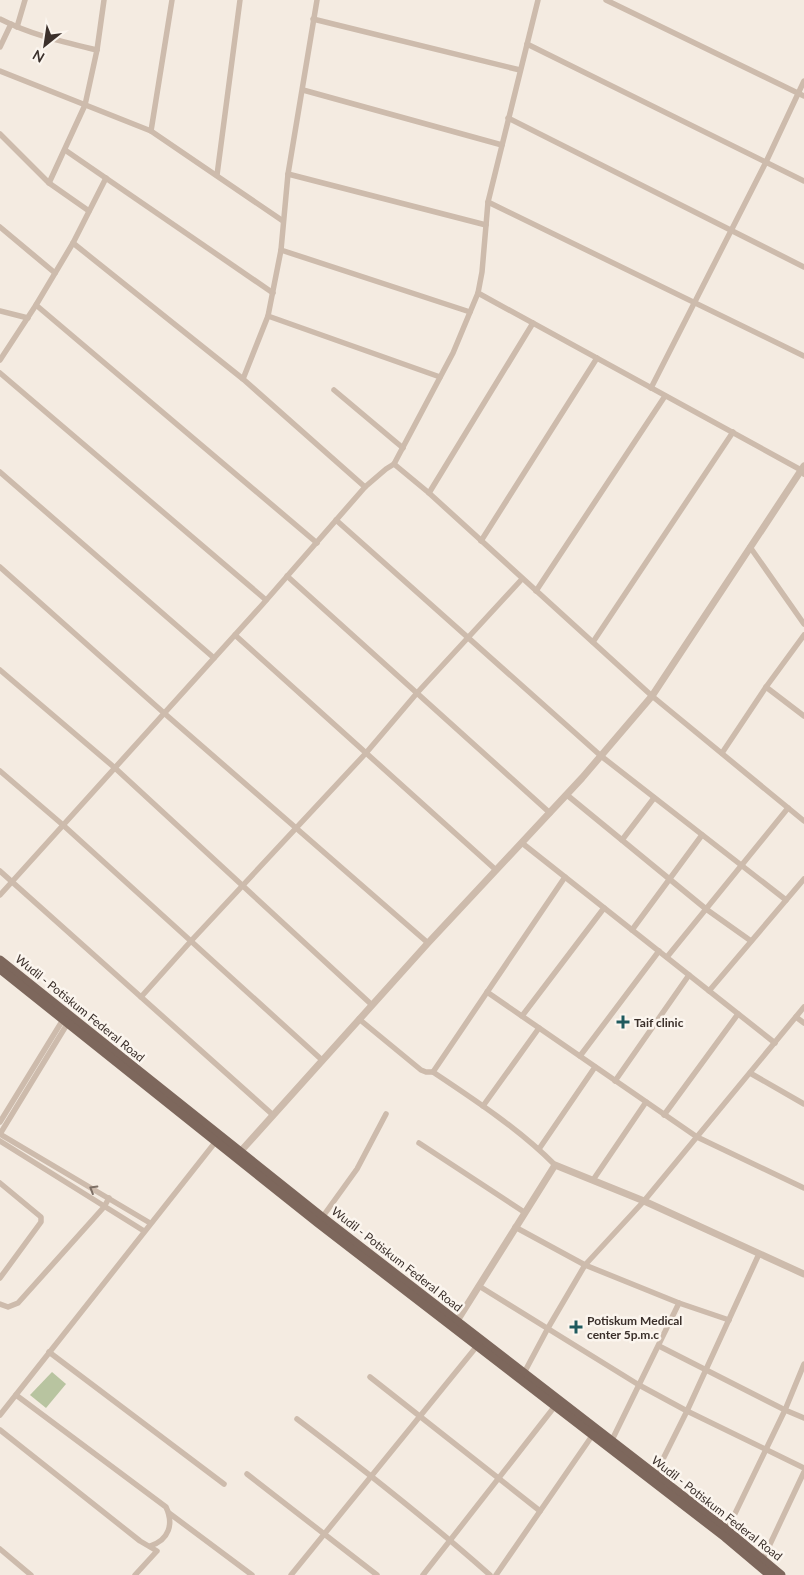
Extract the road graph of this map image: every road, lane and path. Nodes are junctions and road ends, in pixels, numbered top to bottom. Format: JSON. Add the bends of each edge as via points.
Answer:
{"nodes":[{"id":1,"x":25,"y":0,"type":"edge"},
{"id":2,"x":104,"y":0,"type":"edge"},
{"id":3,"x":172,"y":0,"type":"edge"},
{"id":4,"x":240,"y":0,"type":"edge"},
{"id":5,"x":317,"y":0,"type":"edge"},
{"id":6,"x":538,"y":0,"type":"edge"},
{"id":7,"x":606,"y":0,"type":"edge"},
{"id":8,"x":0,"y":18,"type":"edge"},
{"id":9,"x":314,"y":19,"type":"junction"},
{"id":10,"x":11,"y":24,"type":"junction"},
{"id":11,"x":18,"y":27,"type":"junction"},
{"id":12,"x":527,"y":44,"type":"junction"},
{"id":13,"x":0,"y":47,"type":"edge"},
{"id":14,"x":97,"y":50,"type":"junction"},
{"id":15,"x":520,"y":70,"type":"junction"},
{"id":16,"x":0,"y":71,"type":"edge"},
{"id":17,"x":804,"y":81,"type":"edge"},
{"id":18,"x":302,"y":90,"type":"junction"},
{"id":19,"x":801,"y":94,"type":"edge"},
{"id":20,"x":85,"y":105,"type":"junction"},
{"id":21,"x":508,"y":118,"type":"junction"},
{"id":22,"x":151,"y":131,"type":"junction"},
{"id":23,"x":0,"y":134,"type":"edge"},
{"id":24,"x":502,"y":145,"type":"junction"},
{"id":25,"x":65,"y":150,"type":"junction"},
{"id":26,"x":766,"y":162,"type":"junction"},
{"id":27,"x":288,"y":174,"type":"junction"},
{"id":28,"x":217,"y":175,"type":"junction"},
{"id":29,"x":106,"y":178,"type":"junction"},
{"id":30,"x":804,"y":181,"type":"edge"},
{"id":31,"x":49,"y":183,"type":"junction"},
{"id":32,"x":488,"y":202,"type":"junction"},
{"id":33,"x":89,"y":211,"type":"junction"},
{"id":34,"x":283,"y":221,"type":"junction"},
{"id":35,"x":486,"y":225,"type":"junction"},
{"id":36,"x":0,"y":227,"type":"edge"},
{"id":37,"x":731,"y":230,"type":"junction"},
{"id":38,"x":3,"y":234,"type":"edge"},
{"id":39,"x":74,"y":243,"type":"junction"},
{"id":40,"x":281,"y":250,"type":"junction"},
{"id":41,"x":804,"y":267,"type":"edge"},
{"id":42,"x":55,"y":274,"type":"junction"},
{"id":43,"x":273,"y":293,"type":"junction"},
{"id":44,"x":478,"y":293,"type":"junction"},
{"id":45,"x":696,"y":303,"type":"junction"},
{"id":46,"x":36,"y":305,"type":"junction"},
{"id":47,"x":0,"y":311,"type":"edge"},
{"id":48,"x":470,"y":312,"type":"junction"},
{"id":49,"x":268,"y":316,"type":"junction"},
{"id":50,"x":28,"y":318,"type":"junction"},
{"id":51,"x":533,"y":323,"type":"junction"},
{"id":52,"x":804,"y":356,"type":"edge"},
{"id":53,"x":596,"y":358,"type":"junction"},
{"id":54,"x":0,"y":360,"type":"edge"},
{"id":55,"x":0,"y":373,"type":"edge"},
{"id":56,"x":440,"y":377,"type":"junction"},
{"id":57,"x":243,"y":379,"type":"junction"},
{"id":58,"x":652,"y":388,"type":"junction"},
{"id":59,"x":334,"y":390,"type":"dead end"},
{"id":60,"x":665,"y":396,"type":"junction"},
{"id":61,"x":733,"y":432,"type":"junction"},
{"id":62,"x":404,"y":448,"type":"junction"},
{"id":63,"x":394,"y":464,"type":"junction"},
{"id":64,"x":803,"y":470,"type":"edge"},
{"id":65,"x":0,"y":472,"type":"edge"},
{"id":66,"x":366,"y":487,"type":"junction"},
{"id":67,"x":430,"y":493,"type":"junction"},
{"id":68,"x":336,"y":520,"type":"junction"},
{"id":69,"x":481,"y":541,"type":"junction"},
{"id":70,"x":317,"y":543,"type":"junction"},
{"id":71,"x":750,"y":547,"type":"junction"},
{"id":72,"x":0,"y":567,"type":"edge"},
{"id":73,"x":287,"y":576,"type":"junction"},
{"id":74,"x":522,"y":579,"type":"junction"},
{"id":75,"x":536,"y":592,"type":"junction"},
{"id":76,"x":266,"y":600,"type":"junction"},
{"id":77,"x":804,"y":624,"type":"edge"},
{"id":78,"x":235,"y":635,"type":"junction"},
{"id":79,"x":804,"y":636,"type":"edge"},
{"id":80,"x":468,"y":637,"type":"junction"},
{"id":81,"x":593,"y":642,"type":"junction"},
{"id":82,"x":214,"y":658,"type":"junction"},
{"id":83,"x":0,"y":670,"type":"edge"},
{"id":84,"x":766,"y":687,"type":"junction"},
{"id":85,"x":417,"y":693,"type":"junction"},
{"id":86,"x":652,"y":696,"type":"junction"},
{"id":87,"x":164,"y":713,"type":"junction"},
{"id":88,"x":804,"y":716,"type":"edge"},
{"id":89,"x":366,"y":753,"type":"junction"},
{"id":90,"x":722,"y":753,"type":"junction"},
{"id":91,"x":601,"y":756,"type":"junction"},
{"id":92,"x":115,"y":768,"type":"junction"},
{"id":93,"x":0,"y":771,"type":"edge"},
{"id":94,"x":567,"y":795,"type":"junction"},
{"id":95,"x":654,"y":798,"type":"junction"},
{"id":96,"x":788,"y":808,"type":"junction"},
{"id":97,"x":550,"y":813,"type":"junction"},
{"id":98,"x":804,"y":821,"type":"edge"},
{"id":99,"x":63,"y":825,"type":"junction"},
{"id":100,"x":296,"y":828,"type":"junction"},
{"id":101,"x":702,"y":835,"type":"junction"},
{"id":102,"x":622,"y":840,"type":"junction"},
{"id":103,"x":522,"y":842,"type":"junction"},
{"id":104,"x":741,"y":866,"type":"junction"},
{"id":105,"x":496,"y":870,"type":"junction"},
{"id":106,"x":0,"y":871,"type":"edge"},
{"id":107,"x":565,"y":877,"type":"junction"},
{"id":108,"x":669,"y":878,"type":"junction"},
{"id":109,"x":804,"y":879,"type":"edge"},
{"id":110,"x":12,"y":882,"type":"junction"},
{"id":111,"x":242,"y":885,"type":"junction"},
{"id":112,"x":0,"y":895,"type":"edge"},
{"id":113,"x":786,"y":900,"type":"junction"},
{"id":114,"x":604,"y":908,"type":"junction"},
{"id":115,"x":706,"y":909,"type":"junction"},
{"id":116,"x":632,"y":930,"type":"junction"},
{"id":117,"x":191,"y":941,"type":"junction"},
{"id":118,"x":751,"y":942,"type":"junction"},
{"id":119,"x":428,"y":943,"type":"junction"},
{"id":120,"x":659,"y":952,"type":"junction"},
{"id":121,"x":667,"y":958,"type":"junction"},
{"id":122,"x":0,"y":960,"type":"edge"},
{"id":123,"x":0,"y":969,"type":"edge"},
{"id":124,"x":689,"y":975,"type":"junction"},
{"id":125,"x":709,"y":991,"type":"junction"},
{"id":126,"x":487,"y":992,"type":"junction"},
{"id":127,"x":141,"y":997,"type":"junction"},
{"id":128,"x":372,"y":1005,"type":"junction"},
{"id":129,"x":804,"y":1007,"type":"edge"},
{"id":130,"x":738,"y":1014,"type":"junction"},
{"id":131,"x":522,"y":1016,"type":"junction"},
{"id":132,"x":796,"y":1017,"type":"junction"},
{"id":133,"x":67,"y":1019,"type":"junction"},
{"id":134,"x":359,"y":1019,"type":"junction"},
{"id":135,"x":804,"y":1022,"type":"edge"},
{"id":136,"x":539,"y":1028,"type":"junction"},
{"id":137,"x":774,"y":1043,"type":"junction"},
{"id":138,"x":580,"y":1056,"type":"junction"},
{"id":139,"x":322,"y":1060,"type":"junction"},
{"id":140,"x":595,"y":1067,"type":"junction"},
{"id":141,"x":433,"y":1072,"type":"junction"},
{"id":142,"x":750,"y":1073,"type":"junction"},
{"id":143,"x":615,"y":1081,"type":"junction"},
{"id":144,"x":646,"y":1102,"type":"junction"},
{"id":145,"x":804,"y":1104,"type":"edge"},
{"id":146,"x":483,"y":1106,"type":"junction"},
{"id":147,"x":386,"y":1114,"type":"dead end"},
{"id":148,"x":664,"y":1114,"type":"junction"},
{"id":149,"x":273,"y":1115,"type":"junction"},
{"id":150,"x":0,"y":1122,"type":"edge"},
{"id":151,"x":0,"y":1134,"type":"edge"},
{"id":152,"x":697,"y":1137,"type":"junction"},
{"id":153,"x":218,"y":1139,"type":"junction"},
{"id":154,"x":0,"y":1141,"type":"edge"},
{"id":155,"x":419,"y":1143,"type":"dead end"},
{"id":156,"x":539,"y":1149,"type":"junction"},
{"id":157,"x":240,"y":1152,"type":"junction"},
{"id":158,"x":555,"y":1165,"type":"junction"},
{"id":159,"x":593,"y":1180,"type":"junction"},
{"id":160,"x":0,"y":1183,"type":"edge"},
{"id":161,"x":804,"y":1188,"type":"edge"},
{"id":162,"x":109,"y":1198,"type":"junction"},
{"id":163,"x":644,"y":1201,"type":"junction"},
{"id":164,"x":104,"y":1207,"type":"junction"},
{"id":165,"x":524,"y":1212,"type":"junction"},
{"id":166,"x":320,"y":1220,"type":"junction"},
{"id":167,"x":150,"y":1223,"type":"junction"},
{"id":168,"x":515,"y":1227,"type":"junction"},
{"id":169,"x":144,"y":1231,"type":"junction"},
{"id":170,"x":759,"y":1254,"type":"junction"},
{"id":171,"x":585,"y":1265,"type":"junction"},
{"id":172,"x":804,"y":1274,"type":"edge"},
{"id":173,"x":0,"y":1278,"type":"edge"},
{"id":174,"x":479,"y":1286,"type":"junction"},
{"id":175,"x":679,"y":1303,"type":"junction"},
{"id":176,"x":0,"y":1304,"type":"edge"},
{"id":177,"x":729,"y":1320,"type":"junction"},
{"id":178,"x":457,"y":1321,"type":"junction"},
{"id":179,"x":548,"y":1328,"type":"junction"},
{"id":180,"x":476,"y":1346,"type":"junction"},
{"id":181,"x":659,"y":1346,"type":"junction"},
{"id":182,"x":49,"y":1352,"type":"junction"},
{"id":183,"x":804,"y":1364,"type":"edge"},
{"id":184,"x":706,"y":1370,"type":"junction"},
{"id":185,"x":524,"y":1373,"type":"junction"},
{"id":186,"x":370,"y":1377,"type":"dead end"},
{"id":187,"x":639,"y":1385,"type":"junction"},
{"id":188,"x":16,"y":1395,"type":"junction"},
{"id":189,"x":555,"y":1406,"type":"junction"},
{"id":190,"x":785,"y":1410,"type":"junction"},
{"id":191,"x":687,"y":1411,"type":"junction"},
{"id":192,"x":0,"y":1415,"type":"edge"},
{"id":193,"x":419,"y":1417,"type":"junction"},
{"id":194,"x":804,"y":1418,"type":"edge"},
{"id":195,"x":297,"y":1419,"type":"dead end"},
{"id":196,"x":0,"y":1430,"type":"edge"},
{"id":197,"x":595,"y":1433,"type":"junction"},
{"id":198,"x":612,"y":1440,"type":"junction"},
{"id":199,"x":767,"y":1449,"type":"junction"},
{"id":200,"x":804,"y":1468,"type":"edge"},
{"id":201,"x":804,"y":1472,"type":"edge"},
{"id":202,"x":247,"y":1474,"type":"dead end"},
{"id":203,"x":655,"y":1474,"type":"junction"},
{"id":204,"x":372,"y":1476,"type":"junction"},
{"id":205,"x":500,"y":1477,"type":"junction"},
{"id":206,"x":224,"y":1484,"type":"dead end"},
{"id":207,"x":540,"y":1511,"type":"junction"},
{"id":208,"x":169,"y":1513,"type":"junction"},
{"id":209,"x":727,"y":1530,"type":"junction"},
{"id":210,"x":324,"y":1535,"type":"junction"},
{"id":211,"x":450,"y":1540,"type":"junction"},
{"id":212,"x":150,"y":1546,"type":"junction"},
{"id":213,"x":0,"y":1549,"type":"edge"},
{"id":214,"x":763,"y":1559,"type":"junction"},
{"id":215,"x":31,"y":1575,"type":"edge"},
{"id":216,"x":135,"y":1575,"type":"edge"},
{"id":217,"x":252,"y":1575,"type":"edge"},
{"id":218,"x":292,"y":1575,"type":"edge"},
{"id":219,"x":377,"y":1575,"type":"edge"},
{"id":220,"x":423,"y":1575,"type":"edge"},
{"id":221,"x":490,"y":1575,"type":"edge"},
{"id":222,"x":496,"y":1575,"type":"edge"},
{"id":223,"x":770,"y":1575,"type":"edge"},
{"id":224,"x":781,"y":1575,"type":"edge"}],
"edges":[{"from":1,"to":11,"type":"street"},
{"from":2,"to":14,"type":"street"},
{"from":3,"to":22,"type":"street"},
{"from":4,"to":28,"type":"street"},
{"from":5,"to":9,"type":"street"},
{"from":6,"to":12,"type":"street"},
{"from":7,"to":19,"type":"street"},
{"from":8,"to":10,"type":"street"},
{"from":9,"to":15,"type":"street"},
{"from":9,"to":18,"type":"street"},
{"from":10,"to":11,"type":"street"},
{"from":10,"to":13,"type":"street"},
{"from":11,"to":14,"type":"street","via":[[51,40]]},
{"from":12,"to":15,"type":"street"},
{"from":12,"to":26,"type":"street"},
{"from":14,"to":20,"type":"street"},
{"from":15,"to":21,"type":"street"},
{"from":16,"to":20,"type":"street"},
{"from":17,"to":19,"type":"street"},
{"from":18,"to":24,"type":"street"},
{"from":18,"to":27,"type":"street"},
{"from":19,"to":26,"type":"street"},
{"from":20,"to":22,"type":"street"},
{"from":20,"to":25,"type":"street"},
{"from":21,"to":24,"type":"street"},
{"from":21,"to":37,"type":"street"},
{"from":22,"to":28,"type":"street"},
{"from":23,"to":31,"type":"street"},
{"from":24,"to":32,"type":"street"},
{"from":25,"to":29,"type":"street"},
{"from":25,"to":31,"type":"street"},
{"from":26,"to":30,"type":"street"},
{"from":26,"to":37,"type":"street"},
{"from":27,"to":34,"type":"street"},
{"from":27,"to":35,"type":"street"},
{"from":28,"to":34,"type":"street"},
{"from":29,"to":33,"type":"street"},
{"from":29,"to":43,"type":"street"},
{"from":31,"to":33,"type":"street"},
{"from":32,"to":35,"type":"street"},
{"from":32,"to":45,"type":"street"},
{"from":33,"to":39,"type":"street"},
{"from":34,"to":40,"type":"street"},
{"from":35,"to":44,"type":"street"},
{"from":36,"to":38,"type":"street"},
{"from":37,"to":41,"type":"street"},
{"from":37,"to":45,"type":"street"},
{"from":38,"to":42,"type":"street"},
{"from":39,"to":42,"type":"street"},
{"from":39,"to":57,"type":"street"},
{"from":40,"to":43,"type":"street"},
{"from":40,"to":48,"type":"street"},
{"from":42,"to":46,"type":"street"},
{"from":43,"to":49,"type":"street"},
{"from":44,"to":48,"type":"street"},
{"from":44,"to":51,"type":"street"},
{"from":45,"to":52,"type":"street"},
{"from":45,"to":58,"type":"street"},
{"from":46,"to":50,"type":"street"},
{"from":46,"to":70,"type":"street"},
{"from":47,"to":50,"type":"street"},
{"from":48,"to":56,"type":"street","via":[[454,353]]},
{"from":49,"to":56,"type":"street"},
{"from":49,"to":57,"type":"street"},
{"from":50,"to":54,"type":"street"},
{"from":51,"to":53,"type":"street"},
{"from":51,"to":67,"type":"street"},
{"from":53,"to":58,"type":"street"},
{"from":53,"to":69,"type":"street"},
{"from":55,"to":76,"type":"street"},
{"from":56,"to":62,"type":"street"},
{"from":57,"to":66,"type":"street"},
{"from":58,"to":60,"type":"street"},
{"from":59,"to":62,"type":"street"},
{"from":60,"to":61,"type":"street"},
{"from":60,"to":75,"type":"street"},
{"from":61,"to":64,"type":"street"},
{"from":61,"to":81,"type":"street"},
{"from":62,"to":63,"type":"street"},
{"from":63,"to":66,"type":"street"},
{"from":63,"to":67,"type":"street"},
{"from":64,"to":71,"type":"street"},
{"from":65,"to":82,"type":"street"},
{"from":66,"to":68,"type":"street"},
{"from":67,"to":69,"type":"street"},
{"from":68,"to":70,"type":"street"},
{"from":68,"to":80,"type":"street"},
{"from":69,"to":74,"type":"street"},
{"from":70,"to":73,"type":"street"},
{"from":71,"to":77,"type":"street"},
{"from":71,"to":86,"type":"street"},
{"from":72,"to":87,"type":"street"},
{"from":73,"to":76,"type":"street"},
{"from":73,"to":85,"type":"street"},
{"from":74,"to":75,"type":"street"},
{"from":74,"to":80,"type":"street"},
{"from":75,"to":81,"type":"street"},
{"from":76,"to":78,"type":"street"},
{"from":78,"to":82,"type":"street"},
{"from":78,"to":89,"type":"street"},
{"from":79,"to":84,"type":"street"},
{"from":80,"to":85,"type":"street"},
{"from":80,"to":91,"type":"street"},
{"from":81,"to":86,"type":"street"},
{"from":82,"to":87,"type":"street"},
{"from":83,"to":92,"type":"street"},
{"from":84,"to":88,"type":"street"},
{"from":84,"to":90,"type":"street"},
{"from":85,"to":89,"type":"street"},
{"from":85,"to":97,"type":"street"},
{"from":86,"to":90,"type":"street"},
{"from":86,"to":91,"type":"street"},
{"from":87,"to":92,"type":"street"},
{"from":87,"to":100,"type":"street"},
{"from":89,"to":100,"type":"street"},
{"from":89,"to":105,"type":"street"},
{"from":90,"to":96,"type":"street"},
{"from":91,"to":94,"type":"street"},
{"from":91,"to":95,"type":"street"},
{"from":92,"to":99,"type":"street"},
{"from":92,"to":111,"type":"street"},
{"from":93,"to":99,"type":"street"},
{"from":94,"to":97,"type":"street"},
{"from":94,"to":102,"type":"street"},
{"from":95,"to":101,"type":"street"},
{"from":95,"to":102,"type":"street"},
{"from":96,"to":98,"type":"street"},
{"from":96,"to":104,"type":"street"},
{"from":97,"to":103,"type":"street"},
{"from":99,"to":110,"type":"street"},
{"from":99,"to":117,"type":"street"},
{"from":100,"to":111,"type":"street"},
{"from":100,"to":119,"type":"street"},
{"from":101,"to":104,"type":"street"},
{"from":101,"to":108,"type":"street"},
{"from":102,"to":108,"type":"street"},
{"from":103,"to":105,"type":"street"},
{"from":103,"to":107,"type":"street"},
{"from":104,"to":113,"type":"street"},
{"from":104,"to":115,"type":"street"},
{"from":105,"to":119,"type":"street"},
{"from":106,"to":110,"type":"street"},
{"from":107,"to":114,"type":"street"},
{"from":107,"to":126,"type":"street"},
{"from":108,"to":115,"type":"street"},
{"from":108,"to":116,"type":"street"},
{"from":109,"to":113,"type":"street"},
{"from":110,"to":112,"type":"street"},
{"from":110,"to":127,"type":"street"},
{"from":111,"to":117,"type":"street"},
{"from":111,"to":128,"type":"street"},
{"from":113,"to":118,"type":"street"},
{"from":114,"to":116,"type":"street"},
{"from":114,"to":131,"type":"street"},
{"from":115,"to":118,"type":"street"},
{"from":115,"to":121,"type":"street"},
{"from":116,"to":120,"type":"street"},
{"from":117,"to":127,"type":"street"},
{"from":117,"to":139,"type":"street"},
{"from":118,"to":125,"type":"street"},
{"from":119,"to":128,"type":"street"},
{"from":120,"to":121,"type":"street"},
{"from":120,"to":138,"type":"street"},
{"from":121,"to":124,"type":"street"},
{"from":122,"to":133,"type":"main road","name":"Wudil - Potiskum Federal Road"},
{"from":123,"to":133,"type":"main road","name":"Wudil - Potiskum Federal Road"},
{"from":124,"to":125,"type":"street"},
{"from":124,"to":143,"type":"street"},
{"from":125,"to":130,"type":"street"},
{"from":126,"to":131,"type":"street"},
{"from":126,"to":141,"type":"street"},
{"from":127,"to":149,"type":"street"},
{"from":128,"to":134,"type":"street"},
{"from":129,"to":132,"type":"street"},
{"from":130,"to":137,"type":"street"},
{"from":130,"to":148,"type":"street"},
{"from":131,"to":136,"type":"street"},
{"from":132,"to":135,"type":"street"},
{"from":132,"to":137,"type":"street"},
{"from":133,"to":150,"type":"street"},
{"from":133,"to":151,"type":"street"},
{"from":133,"to":153,"type":"main road","name":"Wudil - Potiskum Federal Road"},
{"from":134,"to":139,"type":"street"},
{"from":134,"to":141,"type":"street","via":[[421,1070]]},
{"from":136,"to":138,"type":"street"},
{"from":136,"to":146,"type":"street"},
{"from":137,"to":142,"type":"street"},
{"from":138,"to":140,"type":"street"},
{"from":139,"to":149,"type":"street"},
{"from":140,"to":143,"type":"street"},
{"from":140,"to":156,"type":"street"},
{"from":141,"to":146,"type":"street"},
{"from":142,"to":145,"type":"street"},
{"from":142,"to":152,"type":"street"},
{"from":143,"to":144,"type":"street"},
{"from":144,"to":148,"type":"street"},
{"from":144,"to":159,"type":"street"},
{"from":146,"to":156,"type":"street"},
{"from":147,"to":166,"type":"street","via":[[357,1169]]},
{"from":148,"to":152,"type":"street"},
{"from":149,"to":157,"type":"street"},
{"from":162,"to":151,"type":"street","one_way":true},
{"from":152,"to":161,"type":"street"},
{"from":152,"to":163,"type":"street"},
{"from":153,"to":157,"type":"main road","name":"Wudil - Potiskum Federal Road"},
{"from":153,"to":166,"type":"main road","name":"Wudil - Potiskum Federal Road"},
{"from":153,"to":167,"type":"street"},
{"from":154,"to":164,"type":"street"},
{"from":155,"to":165,"type":"street"},
{"from":156,"to":158,"type":"street"},
{"from":157,"to":166,"type":"main road","name":"Wudil - Potiskum Federal Road"},
{"from":158,"to":159,"type":"street"},
{"from":158,"to":165,"type":"street"},
{"from":159,"to":163,"type":"street"},
{"from":160,"to":173,"type":"street","via":[[41,1216],[41,1222]]},
{"from":162,"to":164,"type":"street"},
{"from":162,"to":167,"type":"street"},
{"from":163,"to":170,"type":"street"},
{"from":163,"to":171,"type":"street"},
{"from":164,"to":169,"type":"street"},
{"from":164,"to":176,"type":"street","via":[[18,1303],[8,1307]]},
{"from":165,"to":168,"type":"street"},
{"from":166,"to":178,"type":"main road","name":"Wudil - Potiskum Federal Road"},
{"from":166,"to":180,"type":"main road","name":"Wudil - Potiskum Federal Road"},
{"from":167,"to":169,"type":"street"},
{"from":168,"to":171,"type":"street"},
{"from":168,"to":174,"type":"street"},
{"from":169,"to":182,"type":"street"},
{"from":170,"to":172,"type":"street"},
{"from":170,"to":177,"type":"street"},
{"from":171,"to":175,"type":"street"},
{"from":171,"to":179,"type":"street"},
{"from":174,"to":178,"type":"street"},
{"from":174,"to":179,"type":"street"},
{"from":175,"to":177,"type":"street"},
{"from":175,"to":181,"type":"street"},
{"from":177,"to":184,"type":"street"},
{"from":178,"to":185,"type":"main road","name":"Wudil - Potiskum Federal Road"},
{"from":179,"to":185,"type":"street"},
{"from":179,"to":187,"type":"street"},
{"from":180,"to":189,"type":"main road","name":"Wudil - Potiskum Federal Road"},
{"from":180,"to":193,"type":"street"},
{"from":181,"to":184,"type":"street"},
{"from":181,"to":187,"type":"street"},
{"from":182,"to":188,"type":"street"},
{"from":182,"to":206,"type":"street"},
{"from":183,"to":190,"type":"street"},
{"from":184,"to":190,"type":"street"},
{"from":184,"to":191,"type":"street"},
{"from":185,"to":197,"type":"main road","name":"Wudil - Potiskum Federal Road"},
{"from":186,"to":193,"type":"street"},
{"from":187,"to":191,"type":"street"},
{"from":187,"to":198,"type":"street"},
{"from":188,"to":192,"type":"street"},
{"from":188,"to":208,"type":"street","via":[[166,1506]]},
{"from":189,"to":197,"type":"main road","name":"Wudil - Potiskum Federal Road"},
{"from":189,"to":205,"type":"street"},
{"from":190,"to":194,"type":"street"},
{"from":190,"to":199,"type":"street"},
{"from":191,"to":199,"type":"street"},
{"from":191,"to":203,"type":"street"},
{"from":193,"to":204,"type":"street"},
{"from":193,"to":205,"type":"street"},
{"from":195,"to":204,"type":"street"},
{"from":196,"to":212,"type":"street"},
{"from":197,"to":198,"type":"main road","name":"Wudil - Potiskum Federal Road"},
{"from":197,"to":207,"type":"street"},
{"from":197,"to":223,"type":"main road","name":"Wudil - Potiskum Federal Road"},
{"from":198,"to":203,"type":"main road","name":"Wudil - Potiskum Federal Road"},
{"from":199,"to":200,"type":"street"},
{"from":199,"to":209,"type":"street"},
{"from":201,"to":214,"type":"street"},
{"from":202,"to":210,"type":"street"},
{"from":203,"to":209,"type":"main road","name":"Wudil - Potiskum Federal Road"},
{"from":204,"to":210,"type":"street"},
{"from":204,"to":211,"type":"street"},
{"from":205,"to":207,"type":"street"},
{"from":205,"to":211,"type":"street"},
{"from":207,"to":222,"type":"street"},
{"from":208,"to":212,"type":"street","via":[[171,1523],[167,1533],[157,1544]]},
{"from":208,"to":217,"type":"street"},
{"from":209,"to":214,"type":"main road","name":"Wudil - Potiskum Federal Road"},
{"from":210,"to":218,"type":"street"},
{"from":210,"to":219,"type":"street"},
{"from":211,"to":220,"type":"street"},
{"from":211,"to":221,"type":"street"},
{"from":212,"to":216,"type":"street","via":[[157,1551]]},
{"from":213,"to":215,"type":"street"},
{"from":214,"to":224,"type":"main road","name":"Wudil - Potiskum Federal Road"}]}
